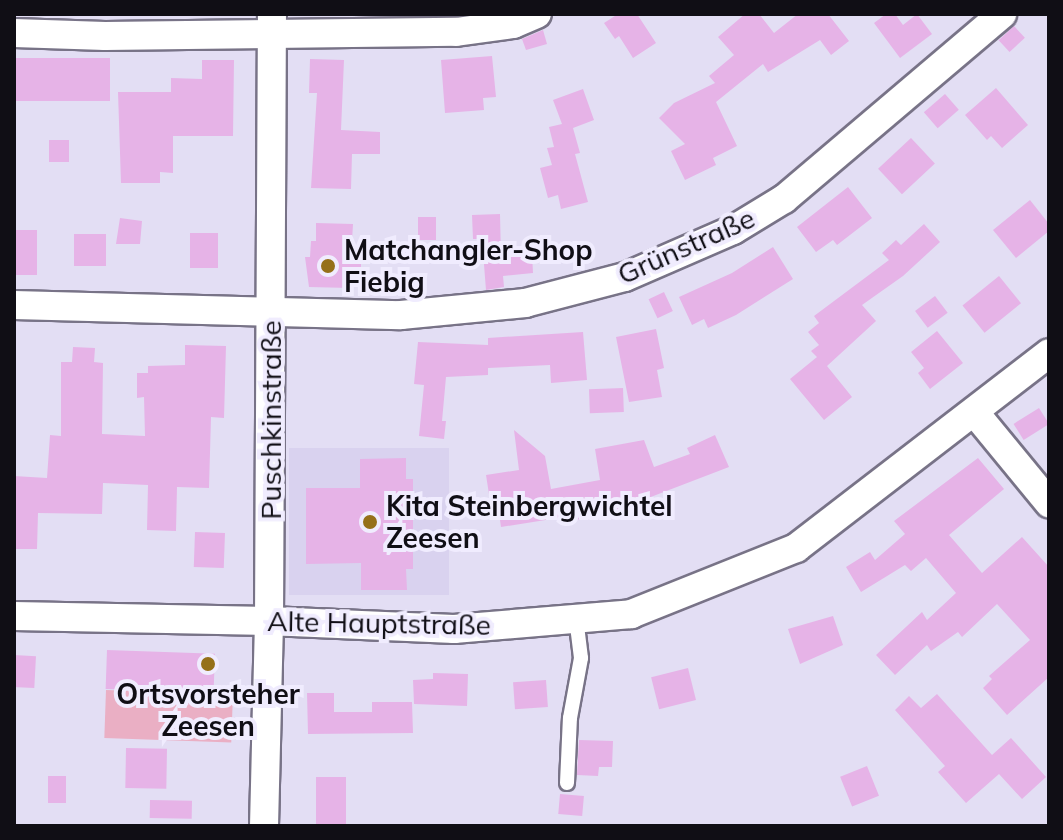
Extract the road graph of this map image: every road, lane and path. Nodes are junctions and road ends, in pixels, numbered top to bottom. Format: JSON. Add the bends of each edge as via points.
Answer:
{"nodes":[{"id":1,"x":537,"y":14,"type":"edge"},
{"id":2,"x":1002,"y":14,"type":"edge"},
{"id":3,"x":272,"y":23,"type":"edge"},
{"id":4,"x":14,"y":33,"type":"edge"},
{"id":5,"x":14,"y":305,"type":"edge"},
{"id":6,"x":272,"y":309,"type":"junction"},
{"id":7,"x":1049,"y":353,"type":"edge"},
{"id":8,"x":975,"y":413,"type":"junction"},
{"id":9,"x":1049,"y":503,"type":"edge"},
{"id":10,"x":14,"y":616,"type":"edge"},
{"id":11,"x":576,"y":619,"type":"junction"},
{"id":12,"x":269,"y":621,"type":"junction"},
{"id":13,"x":567,"y":783,"type":"dead end"},
{"id":14,"x":264,"y":826,"type":"edge"}],
"edges":[{"from":1,"to":3,"type":"street","via":[[513,24],[456,32]]},
{"from":2,"to":6,"type":"street","name":"Grünstraße","via":[[784,199],[677,256],[625,277],[525,303],[401,315]]},
{"from":3,"to":4,"type":"street","via":[[105,36]]},
{"from":3,"to":6,"type":"street","name":"Puschkinstraße"},
{"from":5,"to":6,"type":"street","name":"Grünstraße"},
{"from":6,"to":12,"type":"street","name":"Puschkinstraße"},
{"from":7,"to":8,"type":"street","name":"Alte Hauptstraße"},
{"from":8,"to":9,"type":"street"},
{"from":8,"to":11,"type":"street","name":"Alte Hauptstraße","via":[[796,548],[631,614]]},
{"from":10,"to":12,"type":"street","name":"Alte Hauptstraße"},
{"from":11,"to":12,"type":"street","name":"Alte Hauptstraße","via":[[454,629]]},
{"from":11,"to":13,"type":"lane","via":[[581,658],[570,718]]},
{"from":12,"to":14,"type":"street","name":"Puschkinstraße"}]}
